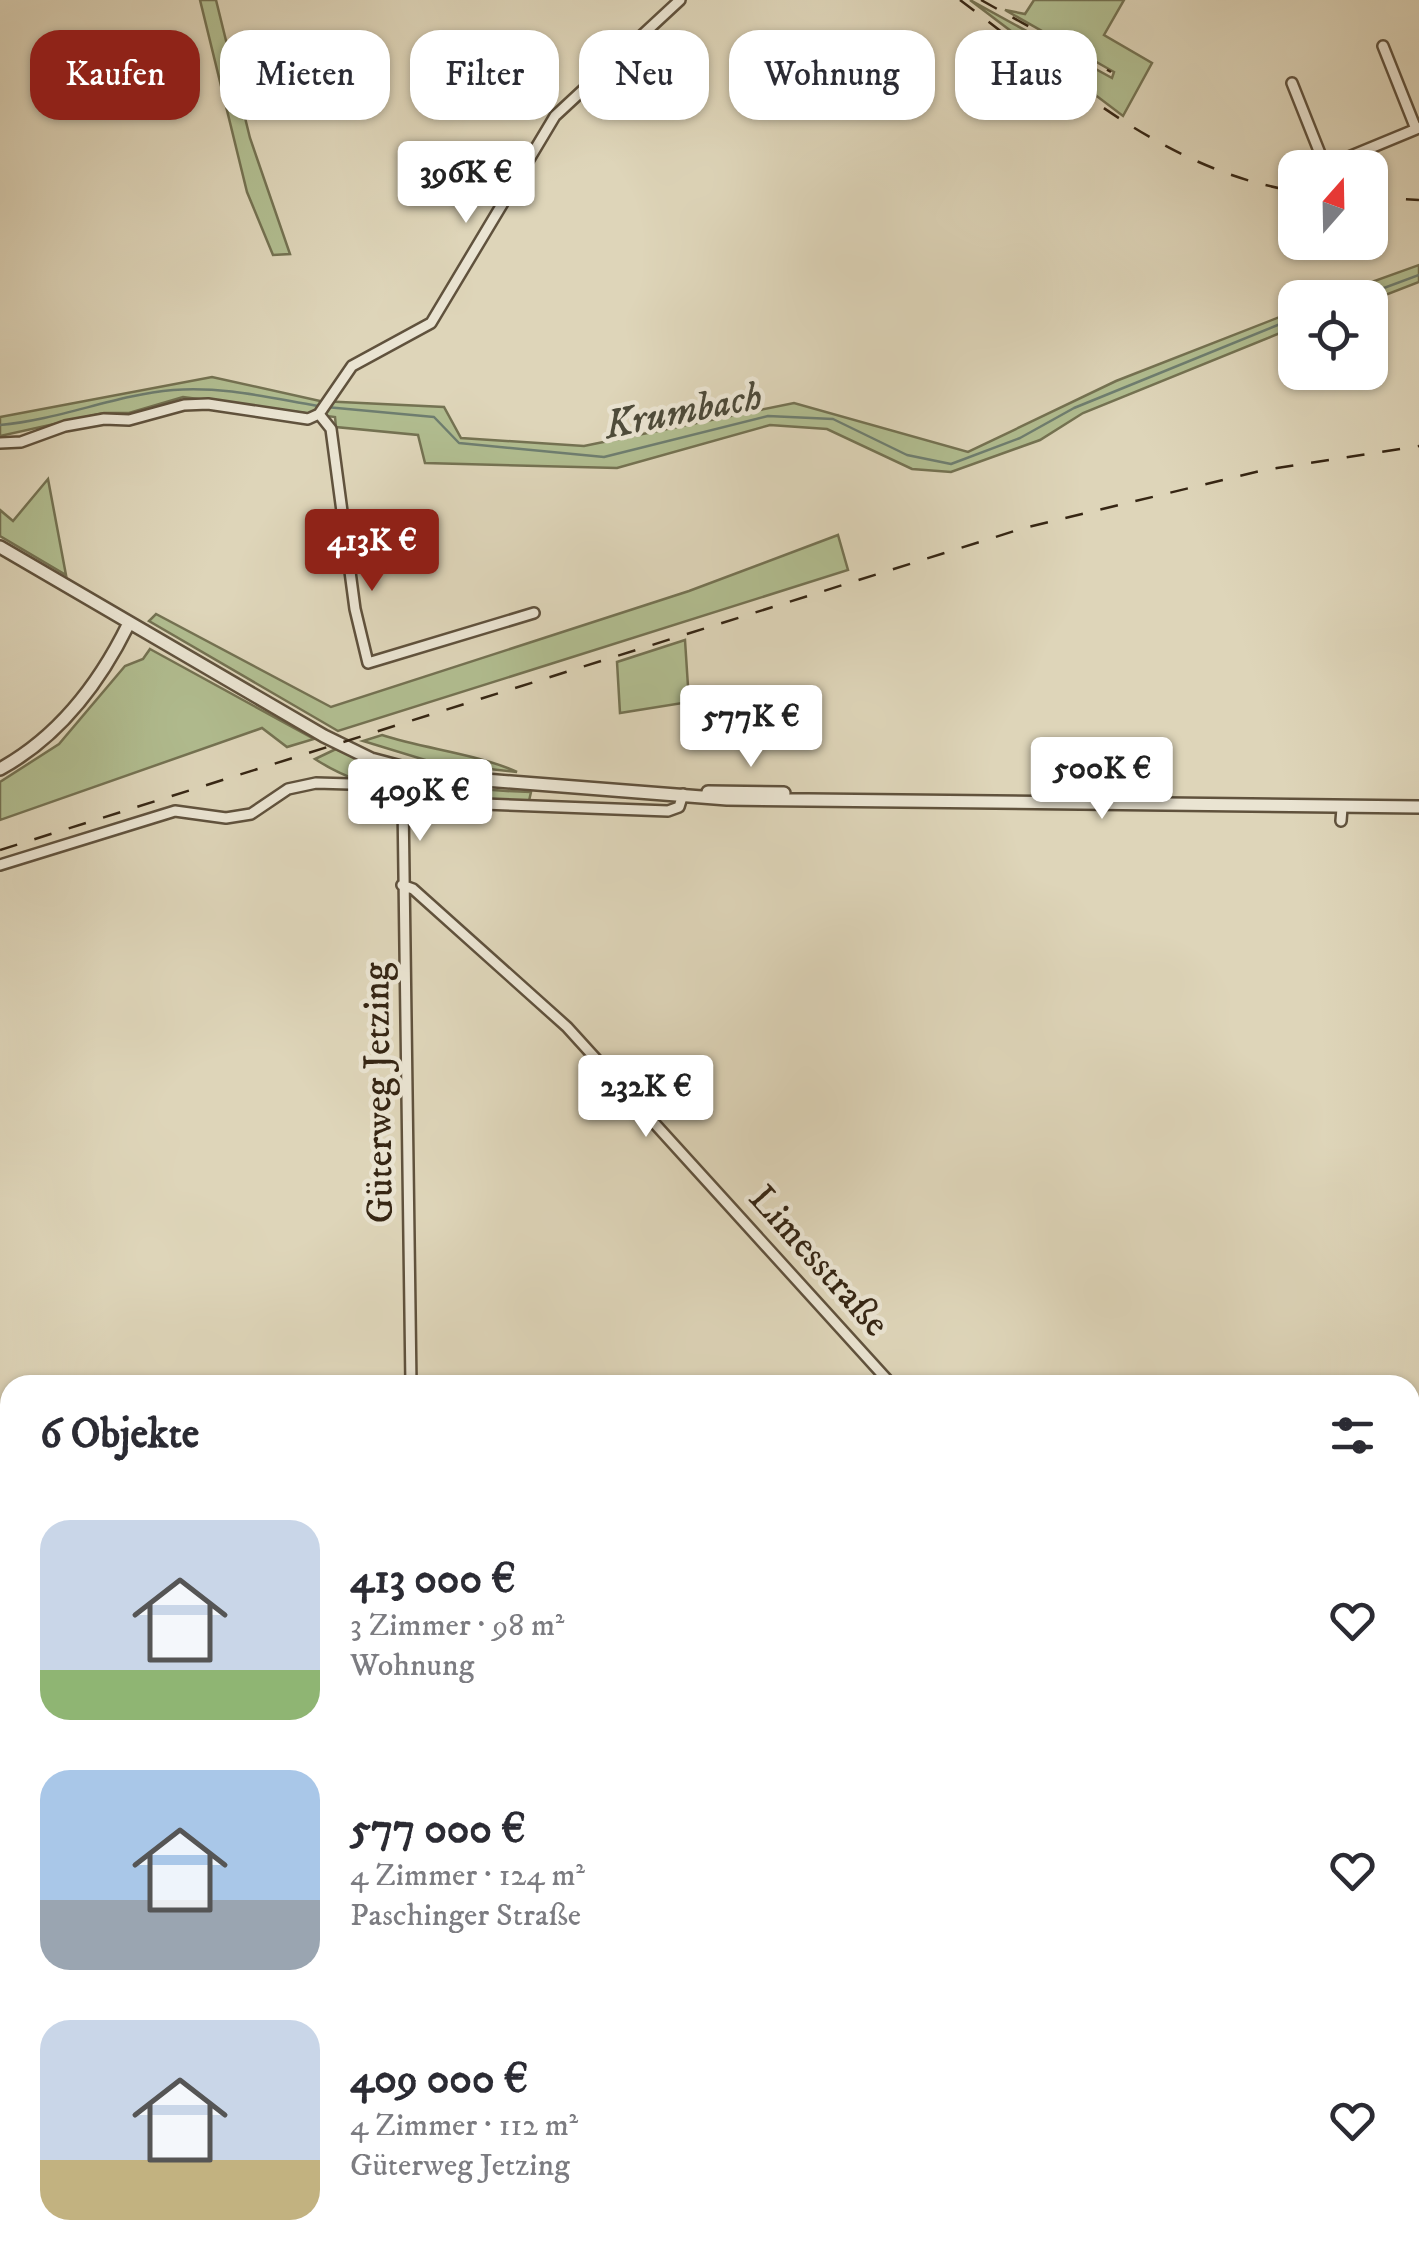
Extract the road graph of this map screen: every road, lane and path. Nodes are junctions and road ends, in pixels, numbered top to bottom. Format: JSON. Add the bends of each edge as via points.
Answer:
{"nodes":[{"id":1,"x":680,"y":0,"type":"edge"},
{"id":2,"x":1383,"y":46,"type":"dead end"},
{"id":3,"x":1292,"y":84,"type":"dead end"},
{"id":4,"x":1418,"y":128,"type":"edge"},
{"id":5,"x":1317,"y":150,"type":"edge"},
{"id":6,"x":1365,"y":150,"type":"edge"},
{"id":7,"x":319,"y":414,"type":"junction"},
{"id":8,"x":0,"y":444,"type":"edge"},
{"id":9,"x":0,"y":548,"type":"edge"},
{"id":10,"x":534,"y":613,"type":"dead end"},
{"id":11,"x":128,"y":625,"type":"junction"},
{"id":12,"x":0,"y":769,"type":"edge"},
{"id":13,"x":683,"y":794,"type":"junction"},
{"id":14,"x":403,"y":801,"type":"junction"},
{"id":15,"x":1419,"y":810,"type":"edge"},
{"id":16,"x":0,"y":865,"type":"edge"},
{"id":17,"x":402,"y":885,"type":"junction"},
{"id":18,"x":412,"y":1375,"type":"edge"},
{"id":19,"x":883,"y":1375,"type":"edge"}],
"edges":[{"from":1,"to":7,"type":"street","via":[[554,116],[430,323],[352,366]]},
{"from":2,"to":4,"type":"street"},
{"from":3,"to":5,"type":"street"},
{"from":4,"to":6,"type":"street"},
{"from":7,"to":8,"type":"street","via":[[308,419],[184,405]]},
{"from":7,"to":10,"type":"street","via":[[331,429],[368,663]]},
{"from":9,"to":11,"type":"street"},
{"from":11,"to":12,"type":"street","via":[[70,714]]},
{"from":11,"to":13,"type":"street","via":[[336,742],[392,766],[494,783]]},
{"from":13,"to":14,"type":"street","via":[[679,807],[668,811]]},
{"from":13,"to":15,"type":"street","via":[[727,790],[1341,814]]},
{"from":14,"to":16,"type":"street","via":[[350,784],[306,785],[251,814],[175,811]]},
{"from":14,"to":17,"type":"street","name":"Güterweg Jetzing"},
{"from":17,"to":18,"type":"street","name":"Güterweg Jetzing"},
{"from":17,"to":19,"type":"street","name":"Limesstraße","via":[[567,1027]]}]}
